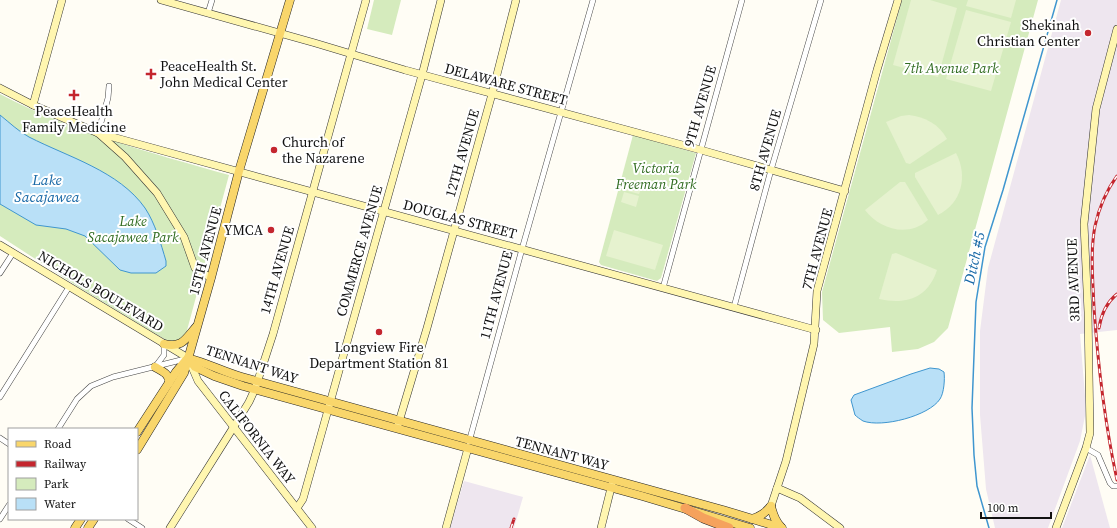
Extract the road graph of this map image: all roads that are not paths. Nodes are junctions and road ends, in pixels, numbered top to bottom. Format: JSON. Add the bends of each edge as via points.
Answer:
{"nodes":[{"id":1,"x":62,"y":0,"type":"edge"},
{"id":2,"x":161,"y":0,"type":"edge"},
{"id":3,"x":212,"y":0,"type":"edge"},
{"id":4,"x":290,"y":0,"type":"edge"},
{"id":5,"x":366,"y":0,"type":"edge"},
{"id":6,"x":441,"y":0,"type":"edge"},
{"id":7,"x":516,"y":0,"type":"edge"},
{"id":8,"x":593,"y":0,"type":"edge"},
{"id":9,"x":742,"y":0,"type":"edge"},
{"id":10,"x":821,"y":0,"type":"edge"},
{"id":11,"x":898,"y":0,"type":"edge"},
{"id":12,"x":208,"y":13,"type":"junction"},
{"id":13,"x":1117,"y":29,"type":"edge"},
{"id":14,"x":281,"y":33,"type":"junction"},
{"id":15,"x":352,"y":53,"type":"junction"},
{"id":16,"x":422,"y":74,"type":"junction"},
{"id":17,"x":109,"y":86,"type":"dead end"},
{"id":18,"x":0,"y":88,"type":"edge"},
{"id":19,"x":492,"y":94,"type":"junction"},
{"id":20,"x":34,"y":105,"type":"junction"},
{"id":21,"x":561,"y":112,"type":"junction"},
{"id":22,"x":98,"y":133,"type":"junction"},
{"id":23,"x":701,"y":150,"type":"junction"},
{"id":24,"x":771,"y":170,"type":"junction"},
{"id":25,"x":239,"y":171,"type":"junction"},
{"id":26,"x":845,"y":191,"type":"junction"},
{"id":27,"x":313,"y":192,"type":"junction"},
{"id":28,"x":383,"y":212,"type":"junction"},
{"id":29,"x":453,"y":230,"type":"junction"},
{"id":30,"x":0,"y":245,"type":"edge"},
{"id":31,"x":522,"y":249,"type":"junction"},
{"id":32,"x":13,"y":253,"type":"junction"},
{"id":33,"x":0,"y":273,"type":"edge"},
{"id":34,"x":211,"y":278,"type":"junction"},
{"id":35,"x":69,"y":288,"type":"junction"},
{"id":36,"x":663,"y":288,"type":"junction"},
{"id":37,"x":734,"y":307,"type":"junction"},
{"id":38,"x":198,"y":325,"type":"junction"},
{"id":39,"x":816,"y":330,"type":"junction"},
{"id":40,"x":164,"y":344,"type":"junction"},
{"id":41,"x":188,"y":358,"type":"junction"},
{"id":42,"x":155,"y":366,"type":"junction"},
{"id":43,"x":169,"y":383,"type":"junction"},
{"id":44,"x":257,"y":385,"type":"junction"},
{"id":45,"x":0,"y":396,"type":"edge"},
{"id":46,"x":330,"y":406,"type":"junction"},
{"id":47,"x":398,"y":425,"type":"junction"},
{"id":48,"x":59,"y":428,"type":"edge"},
{"id":49,"x":233,"y":428,"type":"junction"},
{"id":50,"x":138,"y":430,"type":"edge"},
{"id":51,"x":469,"y":444,"type":"junction"},
{"id":52,"x":138,"y":448,"type":"edge"},
{"id":53,"x":1086,"y":448,"type":"junction"},
{"id":54,"x":612,"y":484,"type":"junction"},
{"id":55,"x":1117,"y":486,"type":"edge"},
{"id":56,"x":777,"y":488,"type":"junction"},
{"id":57,"x":771,"y":506,"type":"junction"},
{"id":58,"x":8,"y":507,"type":"edge"},
{"id":59,"x":297,"y":508,"type":"junction"},
{"id":60,"x":685,"y":508,"type":"junction"},
{"id":61,"x":0,"y":519,"type":"edge"},
{"id":62,"x":752,"y":519,"type":"junction"},
{"id":63,"x":130,"y":520,"type":"edge"},
{"id":64,"x":142,"y":528,"type":"edge"},
{"id":65,"x":170,"y":528,"type":"edge"},
{"id":66,"x":312,"y":528,"type":"edge"},
{"id":67,"x":446,"y":528,"type":"edge"},
{"id":68,"x":600,"y":528,"type":"edge"},
{"id":69,"x":728,"y":528,"type":"edge"},
{"id":70,"x":750,"y":528,"type":"edge"},
{"id":71,"x":782,"y":528,"type":"edge"},
{"id":72,"x":840,"y":528,"type":"edge"},
{"id":73,"x":1056,"y":528,"type":"edge"}],
"edges":[{"from":1,"to":20,"type":"street"},
{"from":2,"to":12,"type":"street","name":"DELAWARE STREET"},
{"from":3,"to":12,"type":"street"},
{"from":4,"to":14,"type":"main road","name":"15TH AVENUE"},
{"from":5,"to":15,"type":"street","name":"14TH AVENUE"},
{"from":6,"to":16,"type":"street","name":"COMMERCE AVENUE"},
{"from":7,"to":19,"type":"street","name":"12TH AVENUE"},
{"from":8,"to":21,"type":"street","name":"11TH AVENUE"},
{"from":9,"to":23,"type":"street","name":"9TH AVENUE"},
{"from":10,"to":24,"type":"street","name":"8TH AVENUE"},
{"from":11,"to":26,"type":"street","name":"7TH AVENUE"},
{"from":12,"to":14,"type":"street","name":"DELAWARE STREET"},
{"from":13,"to":53,"type":"street","name":"3RD AVENUE","via":[[1096,109],[1084,224],[1090,433]]},
{"from":14,"to":15,"type":"street","name":"DELAWARE STREET"},
{"from":14,"to":25,"type":"main road","name":"15TH AVENUE"},
{"from":15,"to":16,"type":"street","name":"DELAWARE STREET"},
{"from":15,"to":27,"type":"street","name":"14TH AVENUE"},
{"from":16,"to":19,"type":"street","name":"DELAWARE STREET"},
{"from":16,"to":28,"type":"street","name":"COMMERCE AVENUE"},
{"from":17,"to":22,"type":"street"},
{"from":18,"to":20,"type":"street"},
{"from":19,"to":21,"type":"street","name":"DELAWARE STREET"},
{"from":19,"to":29,"type":"street","name":"12TH AVENUE"},
{"from":20,"to":22,"type":"street"},
{"from":21,"to":23,"type":"street","name":"DELAWARE STREET"},
{"from":21,"to":31,"type":"street","name":"11TH AVENUE"},
{"from":22,"to":25,"type":"street","name":"DOUGLAS STREET"},
{"from":22,"to":34,"type":"street","via":[[125,157],[157,193],[184,237],[195,268]]},
{"from":23,"to":24,"type":"street","name":"DELAWARE STREET"},
{"from":23,"to":36,"type":"street","name":"9TH AVENUE"},
{"from":24,"to":26,"type":"street","name":"DELAWARE STREET"},
{"from":24,"to":37,"type":"street","name":"8TH AVENUE"},
{"from":25,"to":27,"type":"street","name":"DOUGLAS STREET"},
{"from":25,"to":34,"type":"main road","name":"15TH AVENUE"},
{"from":26,"to":39,"type":"street","name":"7TH AVENUE","via":[[817,291]]},
{"from":27,"to":28,"type":"street","name":"DOUGLAS STREET"},
{"from":27,"to":44,"type":"street","name":"14TH AVENUE"},
{"from":28,"to":29,"type":"street","name":"DOUGLAS STREET"},
{"from":28,"to":46,"type":"street","name":"COMMERCE AVENUE"},
{"from":29,"to":31,"type":"street","name":"DOUGLAS STREET"},
{"from":29,"to":47,"type":"street","name":"12TH AVENUE"},
{"from":30,"to":32,"type":"street","name":"NICHOLS BOULEVARD"},
{"from":31,"to":36,"type":"street","name":"DOUGLAS STREET"},
{"from":31,"to":51,"type":"street","name":"11TH AVENUE"},
{"from":32,"to":33,"type":"street"},
{"from":32,"to":35,"type":"street","name":"NICHOLS BOULEVARD"},
{"from":34,"to":38,"type":"main road","name":"15TH AVENUE"},
{"from":35,"to":40,"type":"street","name":"NICHOLS BOULEVARD"},
{"from":35,"to":45,"type":"street"},
{"from":36,"to":37,"type":"street","name":"DOUGLAS STREET"},
{"from":37,"to":39,"type":"street","name":"DOUGLAS STREET"},
{"from":38,"to":40,"type":"main road","via":[[183,343],[175,346]]},
{"from":38,"to":41,"type":"main road","name":"15TH AVENUE"},
{"from":39,"to":56,"type":"street","name":"7TH AVENUE","via":[[786,461]]},
{"from":40,"to":41,"type":"street","name":"NICHOLS BOULEVARD"},
{"from":40,"to":42,"type":"street","via":[[164,355]]},
{"from":41,"to":42,"type":"street"},
{"from":41,"to":43,"type":"main road"},
{"from":41,"to":44,"type":"main road","name":"TENNANT WAY","via":[[195,367],[228,382]]},
{"from":41,"to":49,"type":"street","name":"CALIFORNIA WAY","via":[[198,381]]},
{"from":41,"to":52,"type":"main road","name":"15TH AVENUE","via":[[184,373]]},
{"from":42,"to":43,"type":"main road","via":[[169,377]]},
{"from":42,"to":48,"type":"street","via":[[113,377],[91,386],[77,399]]},
{"from":43,"to":50,"type":"main road"},
{"from":44,"to":46,"type":"main road","name":"TENNANT WAY"},
{"from":44,"to":49,"type":"street","name":"14TH AVENUE"},
{"from":46,"to":47,"type":"main road","name":"TENNANT WAY"},
{"from":46,"to":59,"type":"street","name":"COMMERCE AVENUE","via":[[303,499]]},
{"from":47,"to":51,"type":"main road","name":"TENNANT WAY"},
{"from":49,"to":59,"type":"street","name":"CALIFORNIA WAY"},
{"from":49,"to":65,"type":"street","name":"14TH AVENUE"},
{"from":51,"to":54,"type":"main road","name":"TENNANT WAY"},
{"from":51,"to":67,"type":"street","name":"11TH AVENUE"},
{"from":53,"to":55,"type":"street","via":[[1098,455],[1110,483]]},
{"from":53,"to":73,"type":"street","name":"3RD AVENUE"},
{"from":54,"to":60,"type":"main road","name":"TENNANT WAY"},
{"from":54,"to":62,"type":"main road","name":"TENNANT WAY"},
{"from":54,"to":68,"type":"street"},
{"from":56,"to":57,"type":"street","name":"7TH AVENUE"},
{"from":56,"to":72,"type":"street","via":[[800,498]]},
{"from":57,"to":62,"type":"main road","via":[[761,516]]},
{"from":57,"to":71,"type":"main road","via":[[776,522]]},
{"from":58,"to":61,"type":"street"},
{"from":59,"to":66,"type":"street","name":"CALIFORNIA WAY"},
{"from":60,"to":69,"type":"highway"},
{"from":60,"to":70,"type":"main road","name":"TENNANT WAY"},
{"from":62,"to":71,"type":"main road","name":"TENNANT WAY"},
{"from":63,"to":64,"type":"street"}]}
